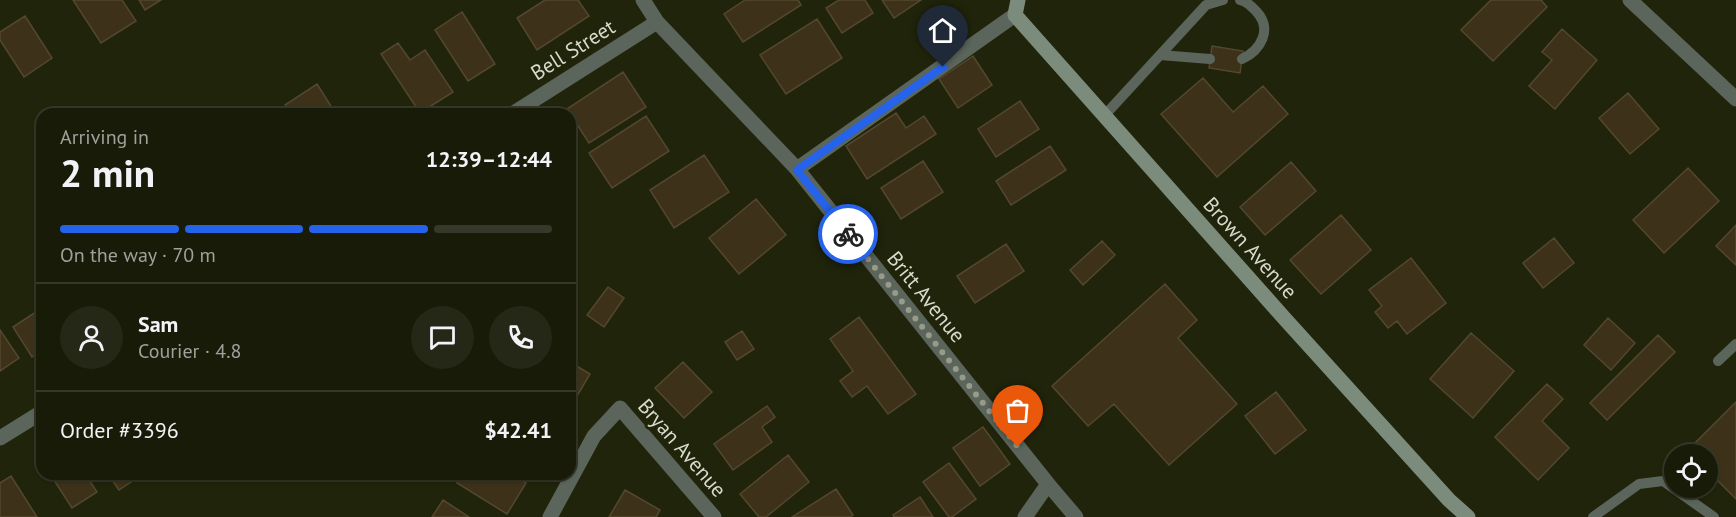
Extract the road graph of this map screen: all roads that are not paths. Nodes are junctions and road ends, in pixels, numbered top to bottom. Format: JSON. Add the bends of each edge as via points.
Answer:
{"nodes":[{"id":1,"x":643,"y":0,"type":"edge"},
{"id":2,"x":1223,"y":0,"type":"edge"},
{"id":3,"x":1240,"y":0,"type":"edge"},
{"id":4,"x":1630,"y":0,"type":"edge"},
{"id":5,"x":1017,"y":8,"type":"edge"},
{"id":6,"x":657,"y":22,"type":"junction"},
{"id":7,"x":1160,"y":55,"type":"junction"},
{"id":8,"x":1210,"y":59,"type":"dead end"},
{"id":9,"x":1242,"y":59,"type":"dead end"},
{"id":10,"x":1736,"y":99,"type":"edge"},
{"id":11,"x":521,"y":108,"type":"edge"},
{"id":12,"x":1104,"y":116,"type":"junction"},
{"id":13,"x":797,"y":170,"type":"junction"},
{"id":14,"x":1736,"y":344,"type":"edge"},
{"id":15,"x":1718,"y":361,"type":"dead end"},
{"id":16,"x":36,"y":416,"type":"edge"},
{"id":17,"x":0,"y":438,"type":"edge"},
{"id":18,"x":576,"y":469,"type":"edge"},
{"id":19,"x":570,"y":480,"type":"edge"},
{"id":20,"x":1048,"y":484,"type":"junction"},
{"id":21,"x":550,"y":517,"type":"edge"},
{"id":22,"x":714,"y":517,"type":"edge"},
{"id":23,"x":1025,"y":517,"type":"edge"},
{"id":24,"x":1076,"y":517,"type":"edge"},
{"id":25,"x":1468,"y":517,"type":"edge"},
{"id":26,"x":1593,"y":517,"type":"edge"},
{"id":27,"x":1714,"y":517,"type":"edge"}],
"edges":[{"from":1,"to":6,"type":"street","name":"Britt Avenue"},
{"from":2,"to":7,"type":"lane","via":[[1206,5]]},
{"from":3,"to":9,"type":"lane","via":[[1260,16],[1265,29],[1254,53]]},
{"from":4,"to":10,"type":"street"},
{"from":5,"to":12,"type":"street","name":"Brown Avenue"},
{"from":5,"to":13,"type":"street"},
{"from":6,"to":11,"type":"street","name":"Bell Street"},
{"from":6,"to":13,"type":"street","name":"Britt Avenue"},
{"from":7,"to":8,"type":"lane"},
{"from":7,"to":12,"type":"lane"},
{"from":12,"to":25,"type":"street","name":"Brown Avenue"},
{"from":13,"to":20,"type":"street","name":"Britt Avenue"},
{"from":14,"to":15,"type":"lane"},
{"from":16,"to":17,"type":"street"},
{"from":18,"to":22,"type":"street","name":"Bryan Avenue","via":[[594,436],[620,408]]},
{"from":19,"to":21,"type":"street","name":"Bryan Avenue"},
{"from":20,"to":23,"type":"street"},
{"from":20,"to":24,"type":"street","name":"Britt Avenue"},
{"from":26,"to":27,"type":"lane","via":[[1639,484],[1663,481]]}]}
